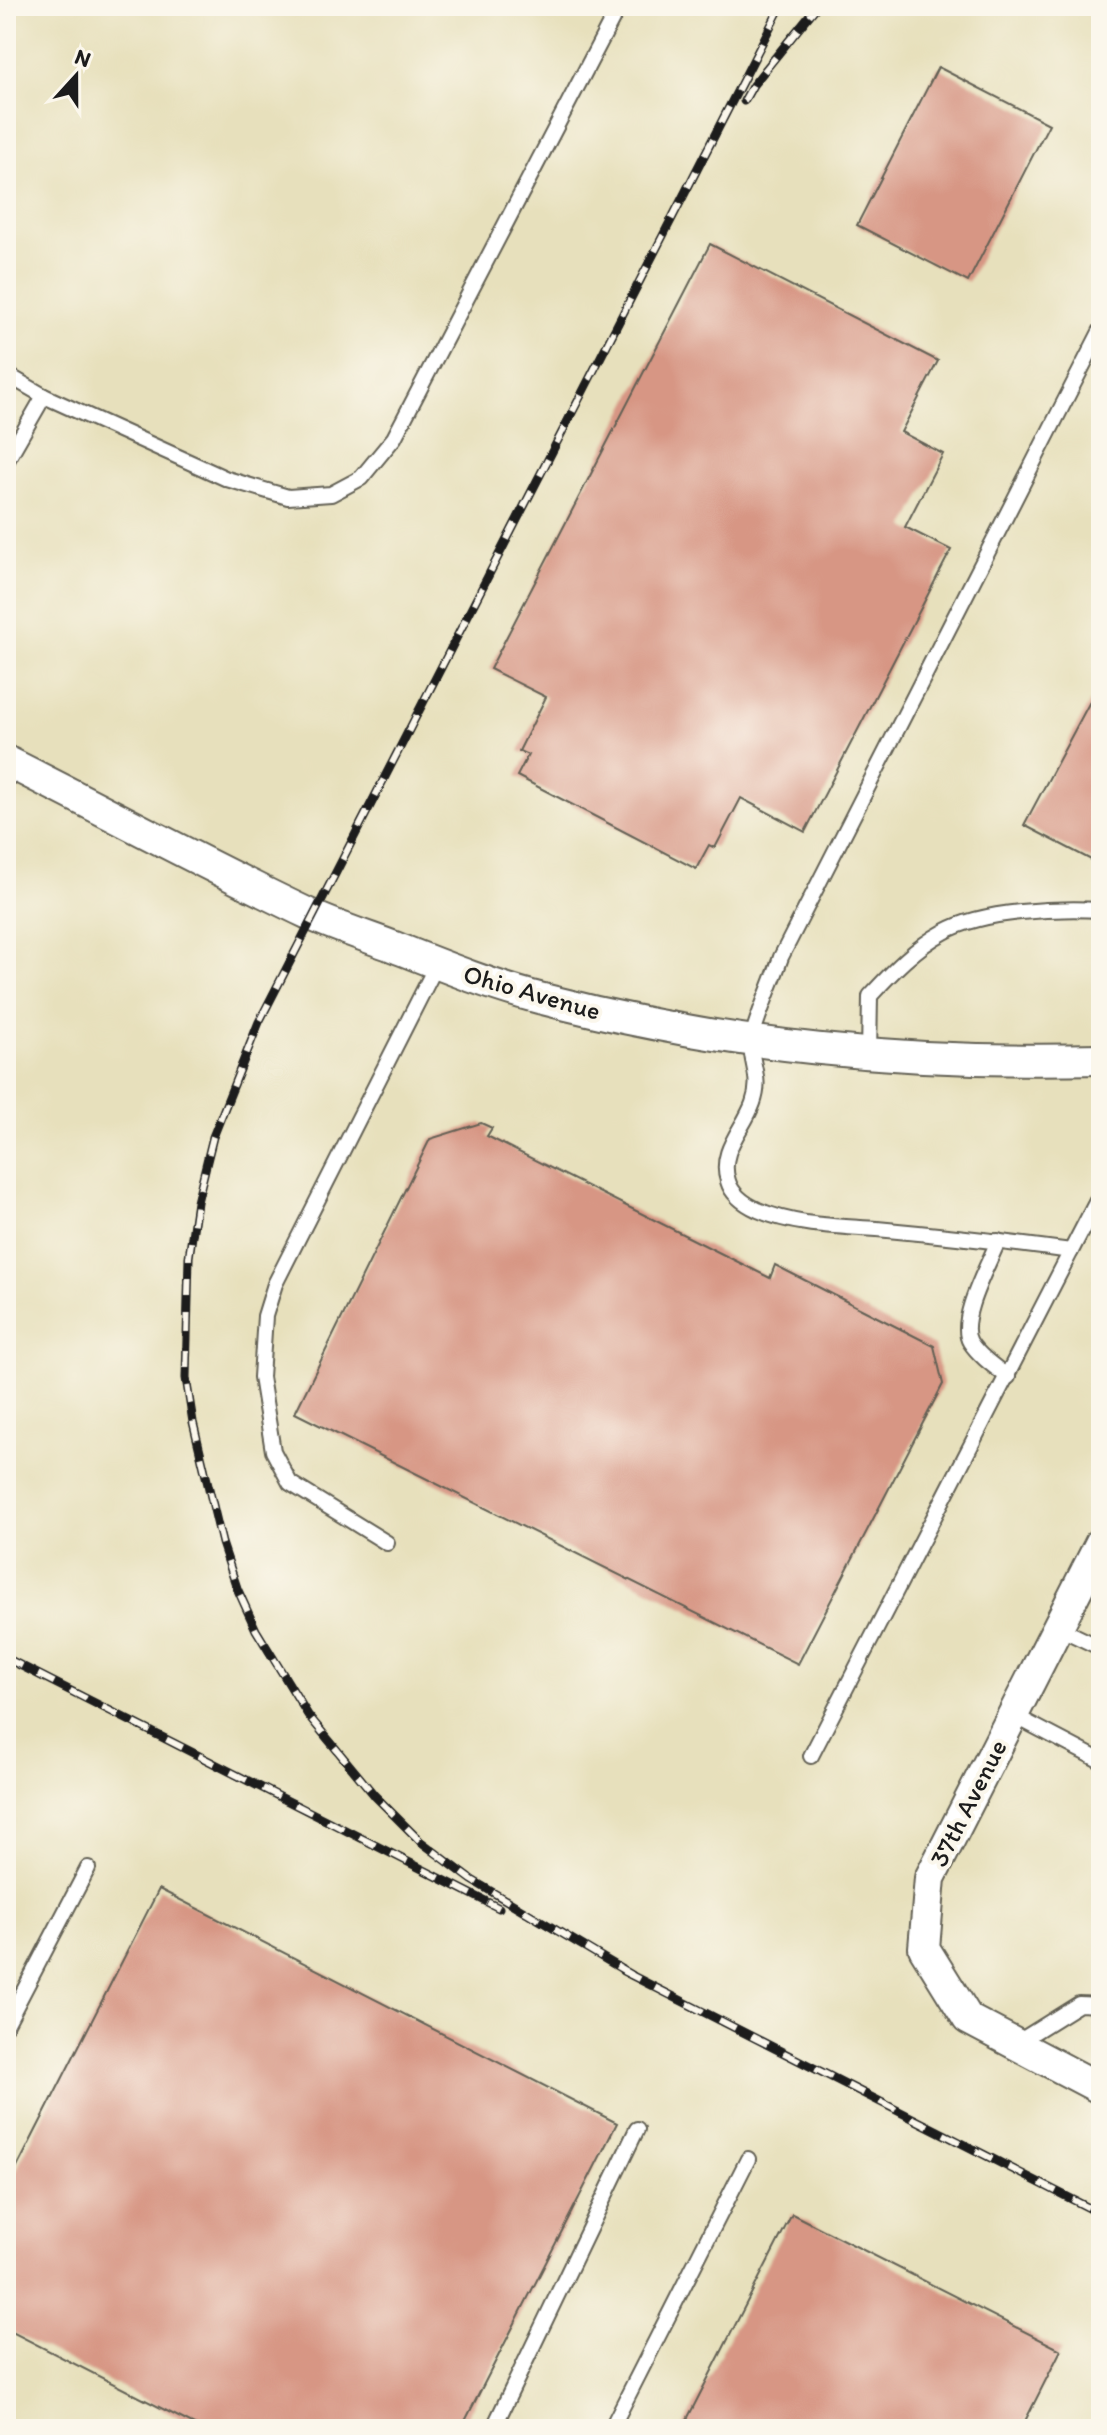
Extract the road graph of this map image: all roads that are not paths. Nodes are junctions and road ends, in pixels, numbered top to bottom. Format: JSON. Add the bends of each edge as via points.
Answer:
{"nodes":[{"id":1,"x":619,"y":6,"type":"edge"},
{"id":2,"x":1101,"y":330,"type":"edge"},
{"id":3,"x":6,"y":374,"type":"edge"},
{"id":4,"x":44,"y":396,"type":"junction"},
{"id":5,"x":6,"y":462,"type":"edge"},
{"id":6,"x":6,"y":761,"type":"edge"},
{"id":7,"x":1101,"y":910,"type":"edge"},
{"id":8,"x":437,"y":964,"type":"junction"},
{"id":9,"x":751,"y":1042,"type":"junction"},
{"id":10,"x":869,"y":1055,"type":"junction"},
{"id":11,"x":1101,"y":1059,"type":"edge"},
{"id":12,"x":1101,"y":1193,"type":"edge"},
{"id":13,"x":998,"y":1241,"type":"junction"},
{"id":14,"x":1071,"y":1251,"type":"junction"},
{"id":15,"x":1008,"y":1377,"type":"junction"},
{"id":16,"x":1101,"y":1542,"type":"edge"},
{"id":17,"x":387,"y":1543,"type":"dead end"},
{"id":18,"x":1057,"y":1627,"type":"junction"},
{"id":19,"x":1101,"y":1648,"type":"edge"},
{"id":20,"x":1013,"y":1715,"type":"junction"},
{"id":21,"x":811,"y":1756,"type":"dead end"},
{"id":22,"x":1101,"y":1761,"type":"edge"},
{"id":23,"x":88,"y":1868,"type":"dead end"},
{"id":24,"x":1101,"y":2005,"type":"edge"},
{"id":25,"x":6,"y":2025,"type":"edge"},
{"id":26,"x":1015,"y":2045,"type":"junction"},
{"id":27,"x":1101,"y":2089,"type":"edge"},
{"id":28,"x":637,"y":2129,"type":"dead end"},
{"id":29,"x":748,"y":2159,"type":"dead end"},
{"id":30,"x":493,"y":2429,"type":"edge"},
{"id":31,"x":611,"y":2429,"type":"edge"}],
"edges":[{"from":1,"to":4,"type":"lane","via":[[394,438],[361,478],[331,494],[288,497],[227,479]]},
{"from":2,"to":9,"type":"lane","via":[[781,957]]},
{"from":3,"to":4,"type":"lane"},
{"from":4,"to":5,"type":"lane"},
{"from":6,"to":8,"type":"street","name":"Ohio Avenue","via":[[314,916]]},
{"from":7,"to":10,"type":"lane","via":[[994,914],[945,931],[897,966],[870,996]]},
{"from":8,"to":9,"type":"street","name":"Ohio Avenue","via":[[536,998]]},
{"from":8,"to":17,"type":"lane","via":[[275,1284],[265,1316],[261,1377],[278,1462],[290,1483]]},
{"from":9,"to":10,"type":"street","name":"Ohio Avenue"},
{"from":9,"to":13,"type":"lane","via":[[758,1078],[753,1104],[734,1138],[725,1170],[729,1186],[743,1202],[804,1223]]},
{"from":10,"to":11,"type":"street","name":"Ohio Avenue"},
{"from":12,"to":14,"type":"lane"},
{"from":13,"to":14,"type":"lane"},
{"from":13,"to":15,"type":"lane","via":[[966,1331],[977,1351]]},
{"from":14,"to":15,"type":"lane"},
{"from":15,"to":21,"type":"lane"},
{"from":16,"to":18,"type":"street","name":"37th Avenue"},
{"from":18,"to":19,"type":"lane"},
{"from":18,"to":20,"type":"street","name":"37th Avenue"},
{"from":20,"to":22,"type":"lane"},
{"from":20,"to":26,"type":"street","name":"37th Avenue","via":[[930,1878],[924,1948],[968,2019]]},
{"from":23,"to":25,"type":"lane"},
{"from":24,"to":26,"type":"lane","via":[[1079,2004]]},
{"from":26,"to":27,"type":"street","name":"37th Avenue"},
{"from":28,"to":30,"type":"lane"},
{"from":29,"to":31,"type":"lane"}]}
